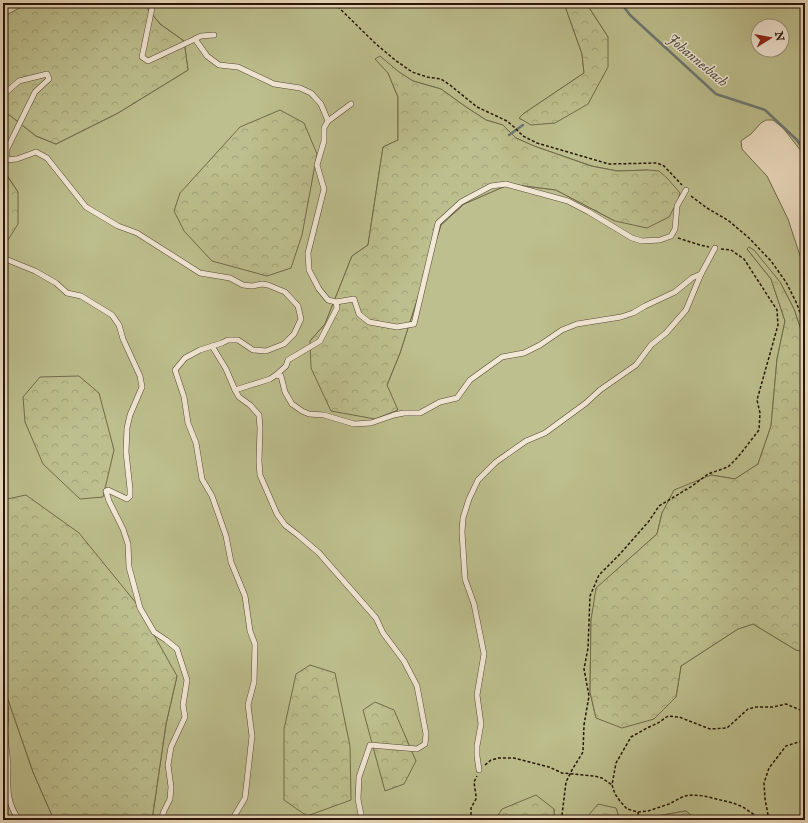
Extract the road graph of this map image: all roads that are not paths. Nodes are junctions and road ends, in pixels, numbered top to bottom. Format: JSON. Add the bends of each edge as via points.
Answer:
{"nodes":[{"id":1,"x":10,"y":3,"type":"edge"},
{"id":2,"x":153,"y":3,"type":"edge"},
{"id":3,"x":3,"y":5,"type":"edge"},
{"id":4,"x":214,"y":35,"type":"dead end"},
{"id":5,"x":195,"y":39,"type":"junction"},
{"id":6,"x":3,"y":67,"type":"edge"},
{"id":7,"x":3,"y":76,"type":"edge"},
{"id":8,"x":3,"y":95,"type":"edge"},
{"id":9,"x":351,"y":104,"type":"dead end"},
{"id":10,"x":328,"y":120,"type":"junction"},
{"id":11,"x":686,"y":190,"type":"dead end"},
{"id":12,"x":715,"y":248,"type":"road end"},
{"id":13,"x":3,"y":258,"type":"edge"},
{"id":14,"x":701,"y":274,"type":"junction"},
{"id":15,"x":336,"y":302,"type":"junction"},
{"id":16,"x":212,"y":346,"type":"junction"},
{"id":17,"x":276,"y":375,"type":"junction"},
{"id":18,"x":235,"y":390,"type":"junction"},
{"id":19,"x":3,"y":700,"type":"edge"},
{"id":20,"x":480,"y":770,"type":"road end"},
{"id":21,"x":19,"y":820,"type":"edge"},
{"id":22,"x":161,"y":820,"type":"edge"},
{"id":23,"x":232,"y":820,"type":"edge"},
{"id":24,"x":362,"y":820,"type":"edge"}],
"edges":[{"from":1,"to":3,"type":"lane"},
{"from":2,"to":5,"type":"lane","via":[[142,57],[148,61]]},
{"from":4,"to":5,"type":"lane"},
{"from":5,"to":10,"type":"lane","via":[[207,56],[219,65],[238,67],[274,84],[300,88],[311,93],[321,104]]},
{"from":6,"to":7,"type":"lane"},
{"from":8,"to":16,"type":"lane","via":[[19,81],[47,74],[49,79],[35,92],[7,150],[6,160],[36,152],[47,158],[86,207],[118,226],[137,233],[200,273],[230,278],[244,285],[268,285],[285,292],[298,306],[301,319],[294,334],[284,344],[266,351],[253,350],[238,340],[228,340]]},
{"from":9,"to":10,"type":"lane"},
{"from":10,"to":15,"type":"lane","via":[[317,165],[324,189],[308,253],[309,270],[319,289],[328,300]]},
{"from":11,"to":15,"type":"lane","via":[[677,206],[675,229],[671,236],[660,240],[642,241],[632,238],[568,201],[506,184],[490,186],[462,202],[438,222],[414,324],[397,327],[369,322],[359,314],[354,299]]},
{"from":12,"to":14,"type":"lane"},
{"from":13,"to":22,"type":"lane","via":[[35,271],[56,283],[67,293],[81,296],[112,315],[120,326],[123,339],[140,376],[142,387],[127,428],[126,452],[130,496],[127,499],[106,491],[124,529],[128,544],[129,567],[140,608],[154,632],[177,649],[187,680],[183,705],[185,717],[170,747],[170,799]]},
{"from":14,"to":17,"type":"lane","via":[[675,292],[632,313],[577,324],[562,330],[540,345],[502,357],[470,380],[457,398],[440,402],[420,413],[394,414],[372,423],[354,424],[324,415],[309,414],[292,404],[285,392],[281,376]]},
{"from":14,"to":20,"type":"lane","via":[[686,310],[666,333],[651,345],[636,365],[545,433],[526,440],[496,462],[478,480],[469,499],[462,532],[466,579],[484,654],[477,695],[481,724],[477,746]]},
{"from":15,"to":17,"type":"lane","via":[[337,308],[320,341],[288,360],[286,366]]},
{"from":16,"to":18,"type":"lane"},
{"from":16,"to":23,"type":"lane","via":[[185,358],[175,370],[184,397],[188,423],[196,443],[202,479],[212,496],[226,536],[231,562],[246,596],[250,631],[255,644],[254,682],[248,705],[252,736],[245,798]]},
{"from":17,"to":18,"type":"lane"},
{"from":18,"to":24,"type":"lane","via":[[259,415],[260,475],[277,514],[285,525],[319,553],[376,618],[417,686],[426,734],[425,744],[417,749],[370,745],[359,777],[358,799]]},
{"from":19,"to":21,"type":"lane","via":[[6,709],[7,786],[9,801]]}]}
